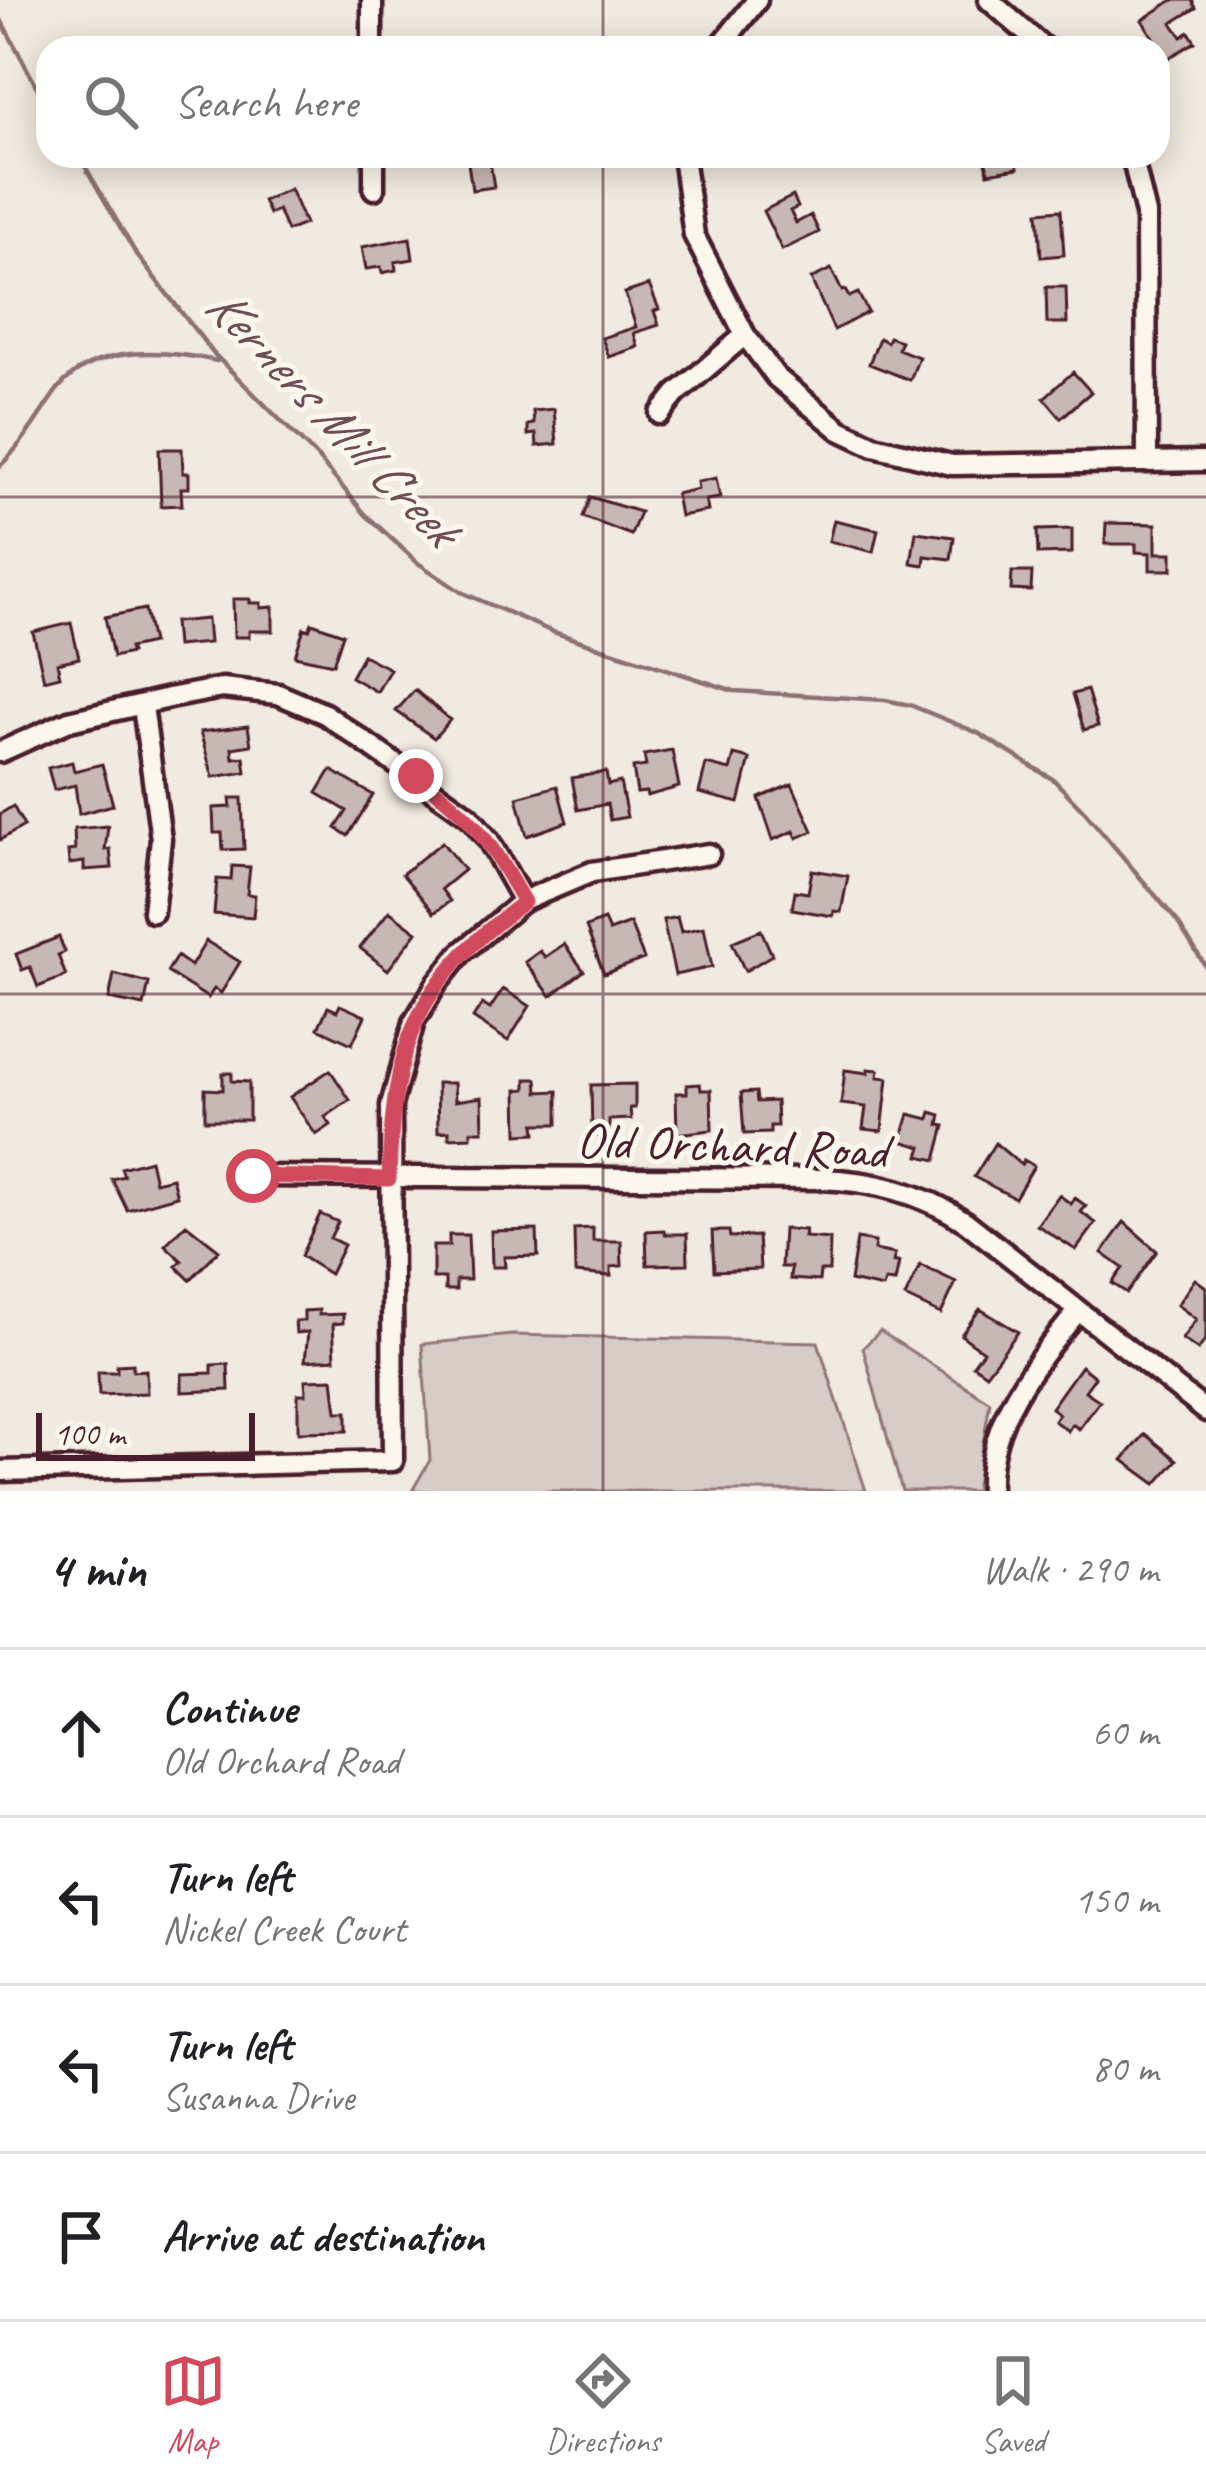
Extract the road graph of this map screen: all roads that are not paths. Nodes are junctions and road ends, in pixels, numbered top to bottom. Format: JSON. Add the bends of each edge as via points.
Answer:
{"nodes":[{"id":1,"x":372,"y":0,"type":"edge"},
{"id":2,"x":757,"y":0,"type":"edge"},
{"id":3,"x":989,"y":0,"type":"edge"},
{"id":4,"x":372,"y":36,"type":"edge"},
{"id":5,"x":728,"y":36,"type":"edge"},
{"id":6,"x":1030,"y":36,"type":"edge"},
{"id":7,"x":374,"y":168,"type":"edge"},
{"id":8,"x":685,"y":168,"type":"edge"},
{"id":9,"x":1135,"y":168,"type":"edge"},
{"id":10,"x":374,"y":189,"type":"dead end"},
{"id":11,"x":746,"y":335,"type":"junction"},
{"id":12,"x":660,"y":414,"type":"dead end"},
{"id":13,"x":1147,"y":461,"type":"junction"},
{"id":14,"x":1206,"y":461,"type":"edge"},
{"id":15,"x":143,"y":706,"type":"junction"},
{"id":16,"x":0,"y":752,"type":"edge"},
{"id":17,"x":709,"y":854,"type":"dead end"},
{"id":18,"x":524,"y":902,"type":"junction"},
{"id":19,"x":153,"y":912,"type":"dead end"},
{"id":20,"x":253,"y":1176,"type":"dead end"},
{"id":21,"x":389,"y":1179,"type":"junction"},
{"id":22,"x":1078,"y":1311,"type":"junction"},
{"id":23,"x":1206,"y":1411,"type":"edge"},
{"id":24,"x":0,"y":1471,"type":"edge"},
{"id":25,"x":72,"y":1481,"type":"edge"},
{"id":26,"x":990,"y":1491,"type":"edge"}],
"edges":[{"from":1,"to":4,"type":"street"},
{"from":2,"to":5,"type":"street"},
{"from":3,"to":6,"type":"street"},
{"from":7,"to":10,"type":"street"},
{"from":8,"to":11,"type":"street","via":[[694,235]]},
{"from":9,"to":13,"type":"street","via":[[1146,214]]},
{"from":11,"to":12,"type":"street"},
{"from":11,"to":13,"type":"street","via":[[776,377],[840,430],[874,446],[952,465]]},
{"from":13,"to":14,"type":"street"},
{"from":15,"to":16,"type":"street","via":[[69,722]]},
{"from":15,"to":18,"type":"street","via":[[250,689],[325,714],[469,816]]},
{"from":15,"to":19,"type":"street","via":[[161,839]]},
{"from":17,"to":18,"type":"street","via":[[592,872]]},
{"from":18,"to":21,"type":"street","via":[[461,953],[414,1022],[391,1105]]},
{"from":20,"to":21,"type":"street","name":"Old Orchard Road"},
{"from":21,"to":22,"type":"street","name":"Old Orchard Road","via":[[857,1180],[934,1201]]},
{"from":21,"to":25,"type":"street","via":[[394,1461]]},
{"from":22,"to":23,"type":"street","name":"Old Orchard Road"},
{"from":22,"to":26,"type":"street","via":[[1009,1409]]},
{"from":24,"to":25,"type":"street"}]}
